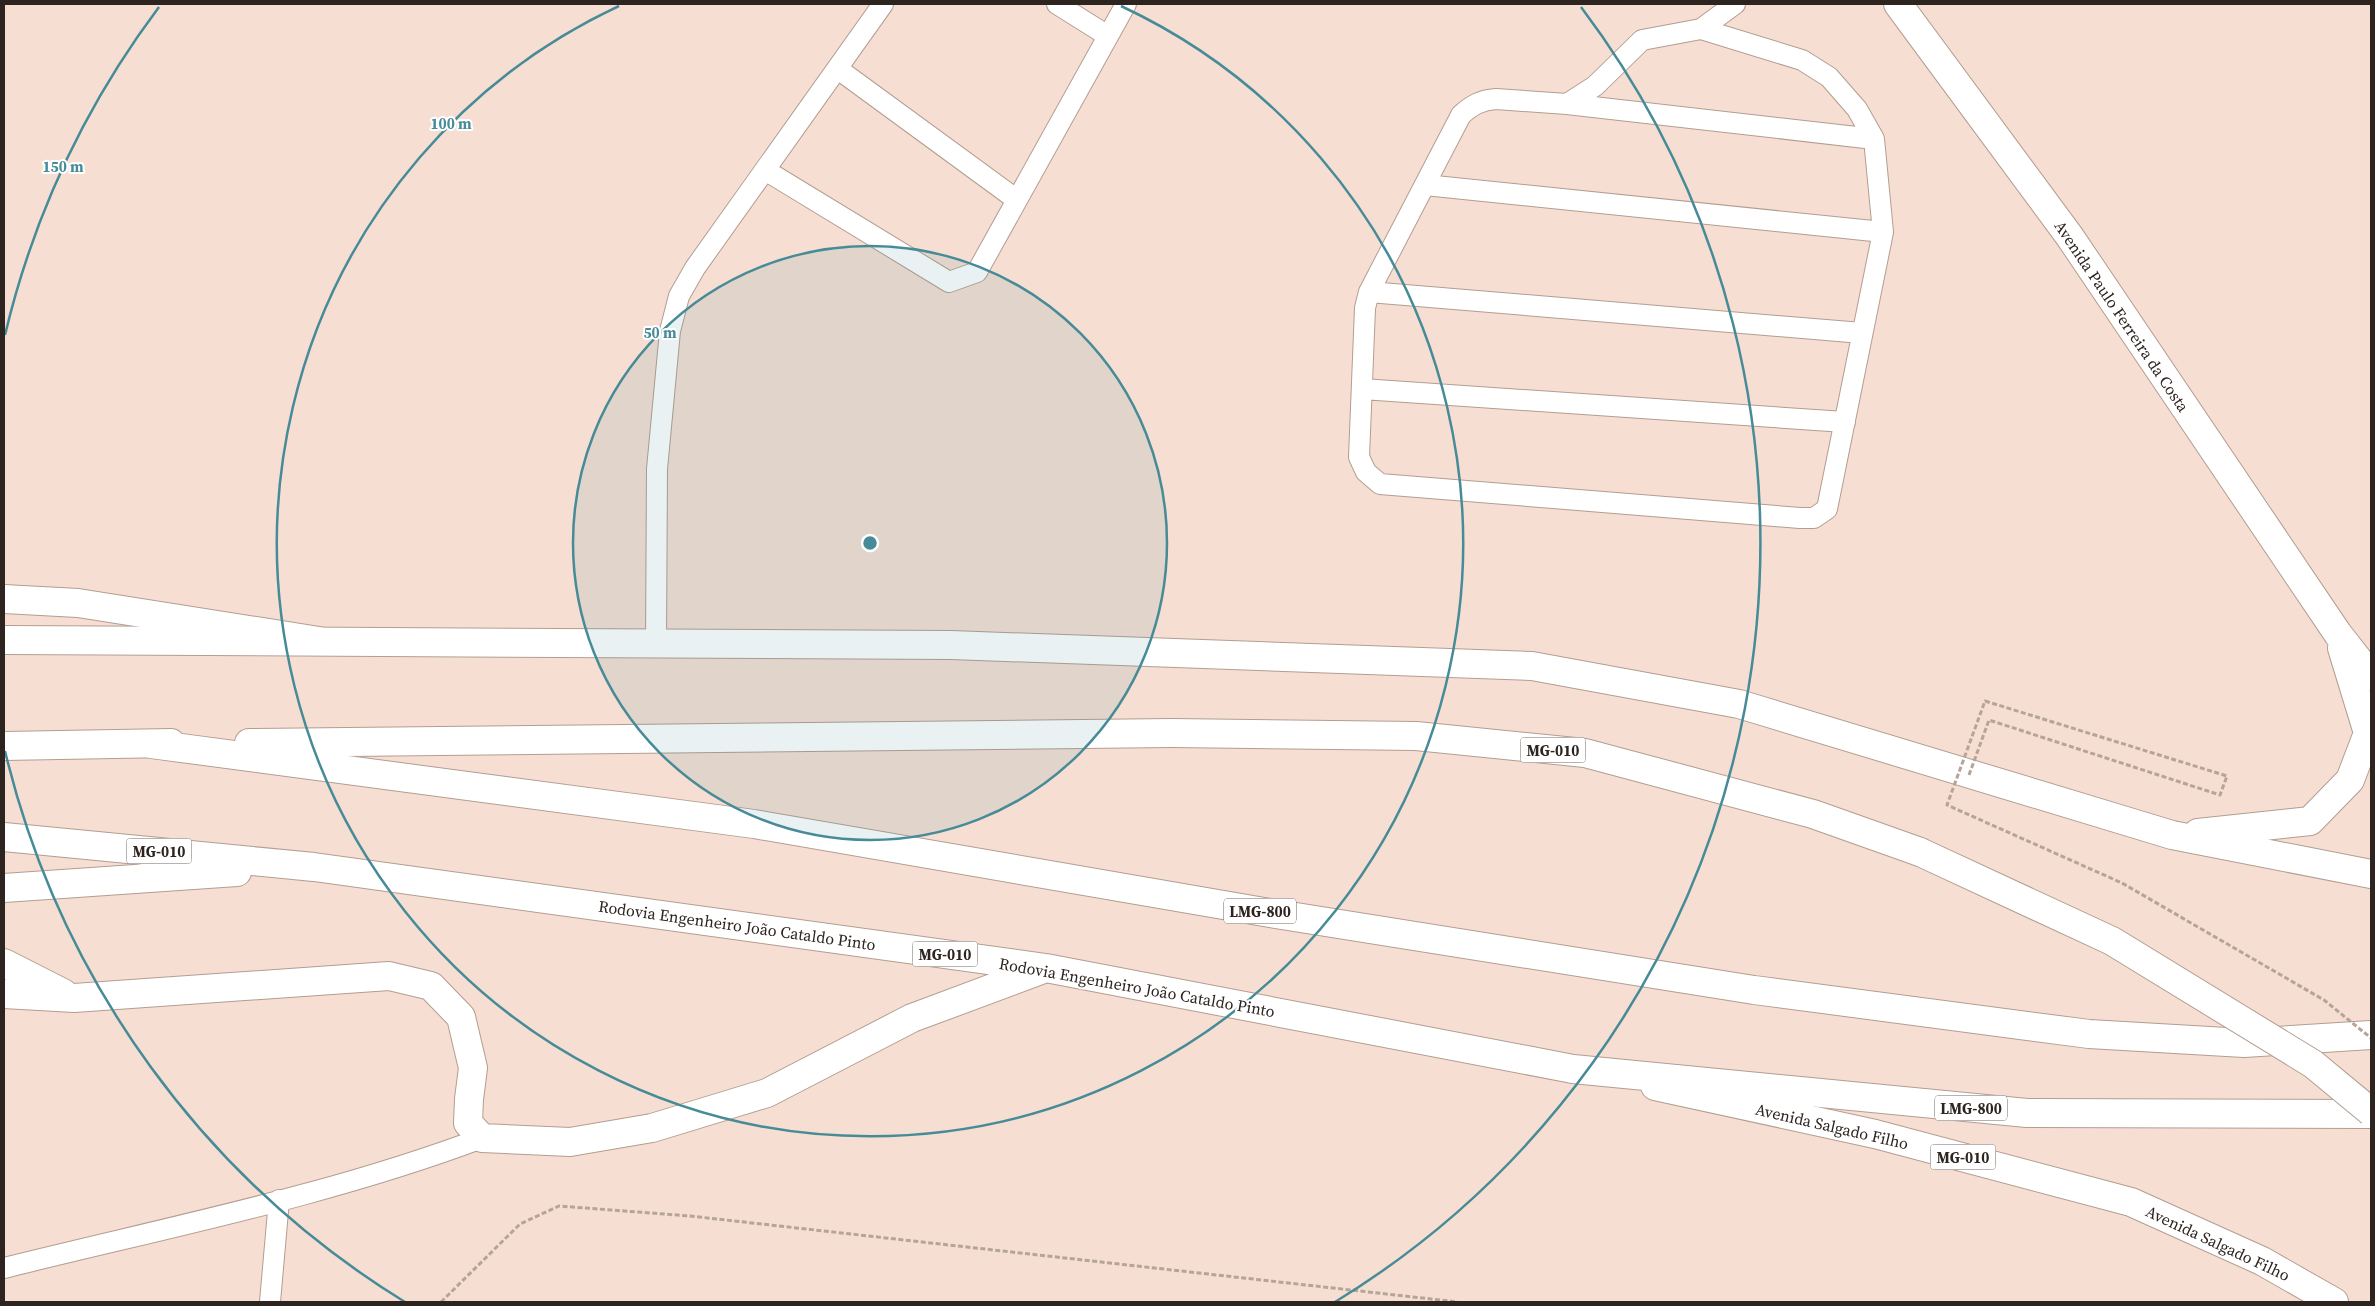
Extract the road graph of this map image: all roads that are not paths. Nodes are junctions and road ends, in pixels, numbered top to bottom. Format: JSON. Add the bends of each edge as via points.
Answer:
{"nodes":[{"id":1,"x":1057,"y":4,"type":"edge"},
{"id":2,"x":1126,"y":4,"type":"edge"},
{"id":3,"x":1735,"y":4,"type":"edge"},
{"id":4,"x":1898,"y":4,"type":"edge"},
{"id":5,"x":879,"y":5,"type":"edge"},
{"id":6,"x":1701,"y":29,"type":"junction"},
{"id":7,"x":1108,"y":36,"type":"junction"},
{"id":8,"x":838,"y":69,"type":"junction"},
{"id":9,"x":1567,"y":104,"type":"junction"},
{"id":10,"x":1874,"y":139,"type":"junction"},
{"id":11,"x":765,"y":170,"type":"junction"},
{"id":12,"x":1425,"y":185,"type":"junction"},
{"id":13,"x":1017,"y":200,"type":"junction"},
{"id":14,"x":1883,"y":232,"type":"junction"},
{"id":15,"x":1369,"y":292,"type":"junction"},
{"id":16,"x":1862,"y":333,"type":"junction"},
{"id":17,"x":1362,"y":389,"type":"junction"},
{"id":18,"x":1845,"y":422,"type":"junction"},
{"id":19,"x":4,"y":599,"type":"edge"},
{"id":20,"x":2338,"y":634,"type":"junction"},
{"id":21,"x":4,"y":640,"type":"edge"},
{"id":22,"x":319,"y":642,"type":"junction"},
{"id":23,"x":656,"y":644,"type":"junction"},
{"id":24,"x":2371,"y":676,"type":"edge"},
{"id":25,"x":152,"y":744,"type":"junction"},
{"id":26,"x":4,"y":746,"type":"edge"},
{"id":27,"x":2172,"y":835,"type":"junction"},
{"id":28,"x":4,"y":838,"type":"edge"},
{"id":29,"x":314,"y":866,"type":"junction"},
{"id":30,"x":2371,"y":874,"type":"edge"},
{"id":31,"x":4,"y":888,"type":"edge"},
{"id":32,"x":4,"y":963,"type":"edge"},
{"id":33,"x":1046,"y":968,"type":"junction"},
{"id":34,"x":4,"y":994,"type":"edge"},
{"id":35,"x":74,"y":998,"type":"junction"},
{"id":36,"x":2371,"y":1037,"type":"edge"},
{"id":37,"x":1573,"y":1069,"type":"junction"},
{"id":38,"x":2371,"y":1113,"type":"edge"},
{"id":39,"x":482,"y":1138,"type":"junction"},
{"id":40,"x":279,"y":1200,"type":"junction"},
{"id":41,"x":4,"y":1268,"type":"edge"},
{"id":42,"x":270,"y":1302,"type":"edge"},
{"id":43,"x":2334,"y":1302,"type":"edge"}],
"edges":[{"from":1,"to":7,"type":"lane"},
{"from":2,"to":7,"type":"lane"},
{"from":3,"to":6,"type":"lane"},
{"from":4,"to":20,"type":"main road","name":"Avenida Paulo Ferreira da Costa","via":[[2070,237]]},
{"from":5,"to":8,"type":"lane"},
{"from":6,"to":9,"type":"lane","via":[[1642,40],[1595,86]]},
{"from":6,"to":10,"type":"lane","via":[[1802,60],[1829,77],[1857,109]]},
{"from":7,"to":13,"type":"lane"},
{"from":8,"to":11,"type":"lane"},
{"from":8,"to":13,"type":"lane"},
{"from":9,"to":10,"type":"lane"},
{"from":9,"to":12,"type":"lane","via":[[1496,99],[1473,105],[1461,115]]},
{"from":10,"to":14,"type":"lane"},
{"from":11,"to":13,"type":"lane","via":[[949,282],[977,272]]},
{"from":11,"to":23,"type":"lane","via":[[695,268],[679,296],[670,331],[657,469]]},
{"from":12,"to":14,"type":"lane"},
{"from":12,"to":15,"type":"lane"},
{"from":14,"to":16,"type":"lane"},
{"from":15,"to":16,"type":"lane"},
{"from":15,"to":17,"type":"lane","via":[[1365,308]]},
{"from":16,"to":18,"type":"lane"},
{"from":17,"to":18,"type":"lane"},
{"from":17,"to":18,"type":"lane","via":[[1359,457],[1366,472],[1380,484],[1800,518],[1814,518],[1827,509]]},
{"from":19,"to":22,"type":"main road","via":[[78,603]]},
{"from":20,"to":24,"type":"main road"},
{"from":20,"to":27,"type":"main road","via":[[2368,733],[2350,780],[2310,821]]},
{"from":21,"to":22,"type":"main road"},
{"from":22,"to":23,"type":"main road"},
{"from":23,"to":27,"type":"main road","via":[[951,645],[1532,666],[1739,704]]},
{"from":25,"to":26,"type":"main road","number":"MG-010"},
{"from":25,"to":36,"type":"main road","number":"LMG-800","via":[[754,824],[1264,912],[1724,985],[2079,1033],[2244,1043]]},
{"from":25,"to":38,"type":"main road","number":"MG-010","bridge":true,"via":[[1172,733],[1416,736],[1585,753],[1813,814],[1920,852],[2112,940],[2313,1064]]},
{"from":27,"to":30,"type":"main road"},
{"from":28,"to":29,"type":"main road","number":"MG-010"},
{"from":29,"to":31,"type":"main road"},
{"from":29,"to":33,"type":"main road","name":"Rodovia Engenheiro João Cataldo Pinto","number":"MG-010"},
{"from":32,"to":35,"type":"main road"},
{"from":33,"to":37,"type":"main road","name":"Rodovia Engenheiro João Cataldo Pinto","number":"MG-010"},
{"from":33,"to":39,"type":"main road","via":[[912,1018],[767,1093],[652,1128],[570,1142]]},
{"from":34,"to":35,"type":"main road"},
{"from":35,"to":39,"type":"main road","via":[[389,976],[431,986],[461,1017],[473,1068],[468,1124]]},
{"from":37,"to":38,"type":"main road","number":"LMG-800","via":[[2027,1113]]},
{"from":37,"to":43,"type":"main road","name":"Avenida Salgado Filho","number":"MG-010","via":[[1875,1134],[2131,1202],[2262,1261]]},
{"from":39,"to":40,"type":"lane","via":[[422,1161]]},
{"from":40,"to":41,"type":"lane"},
{"from":40,"to":42,"type":"lane"}]}
